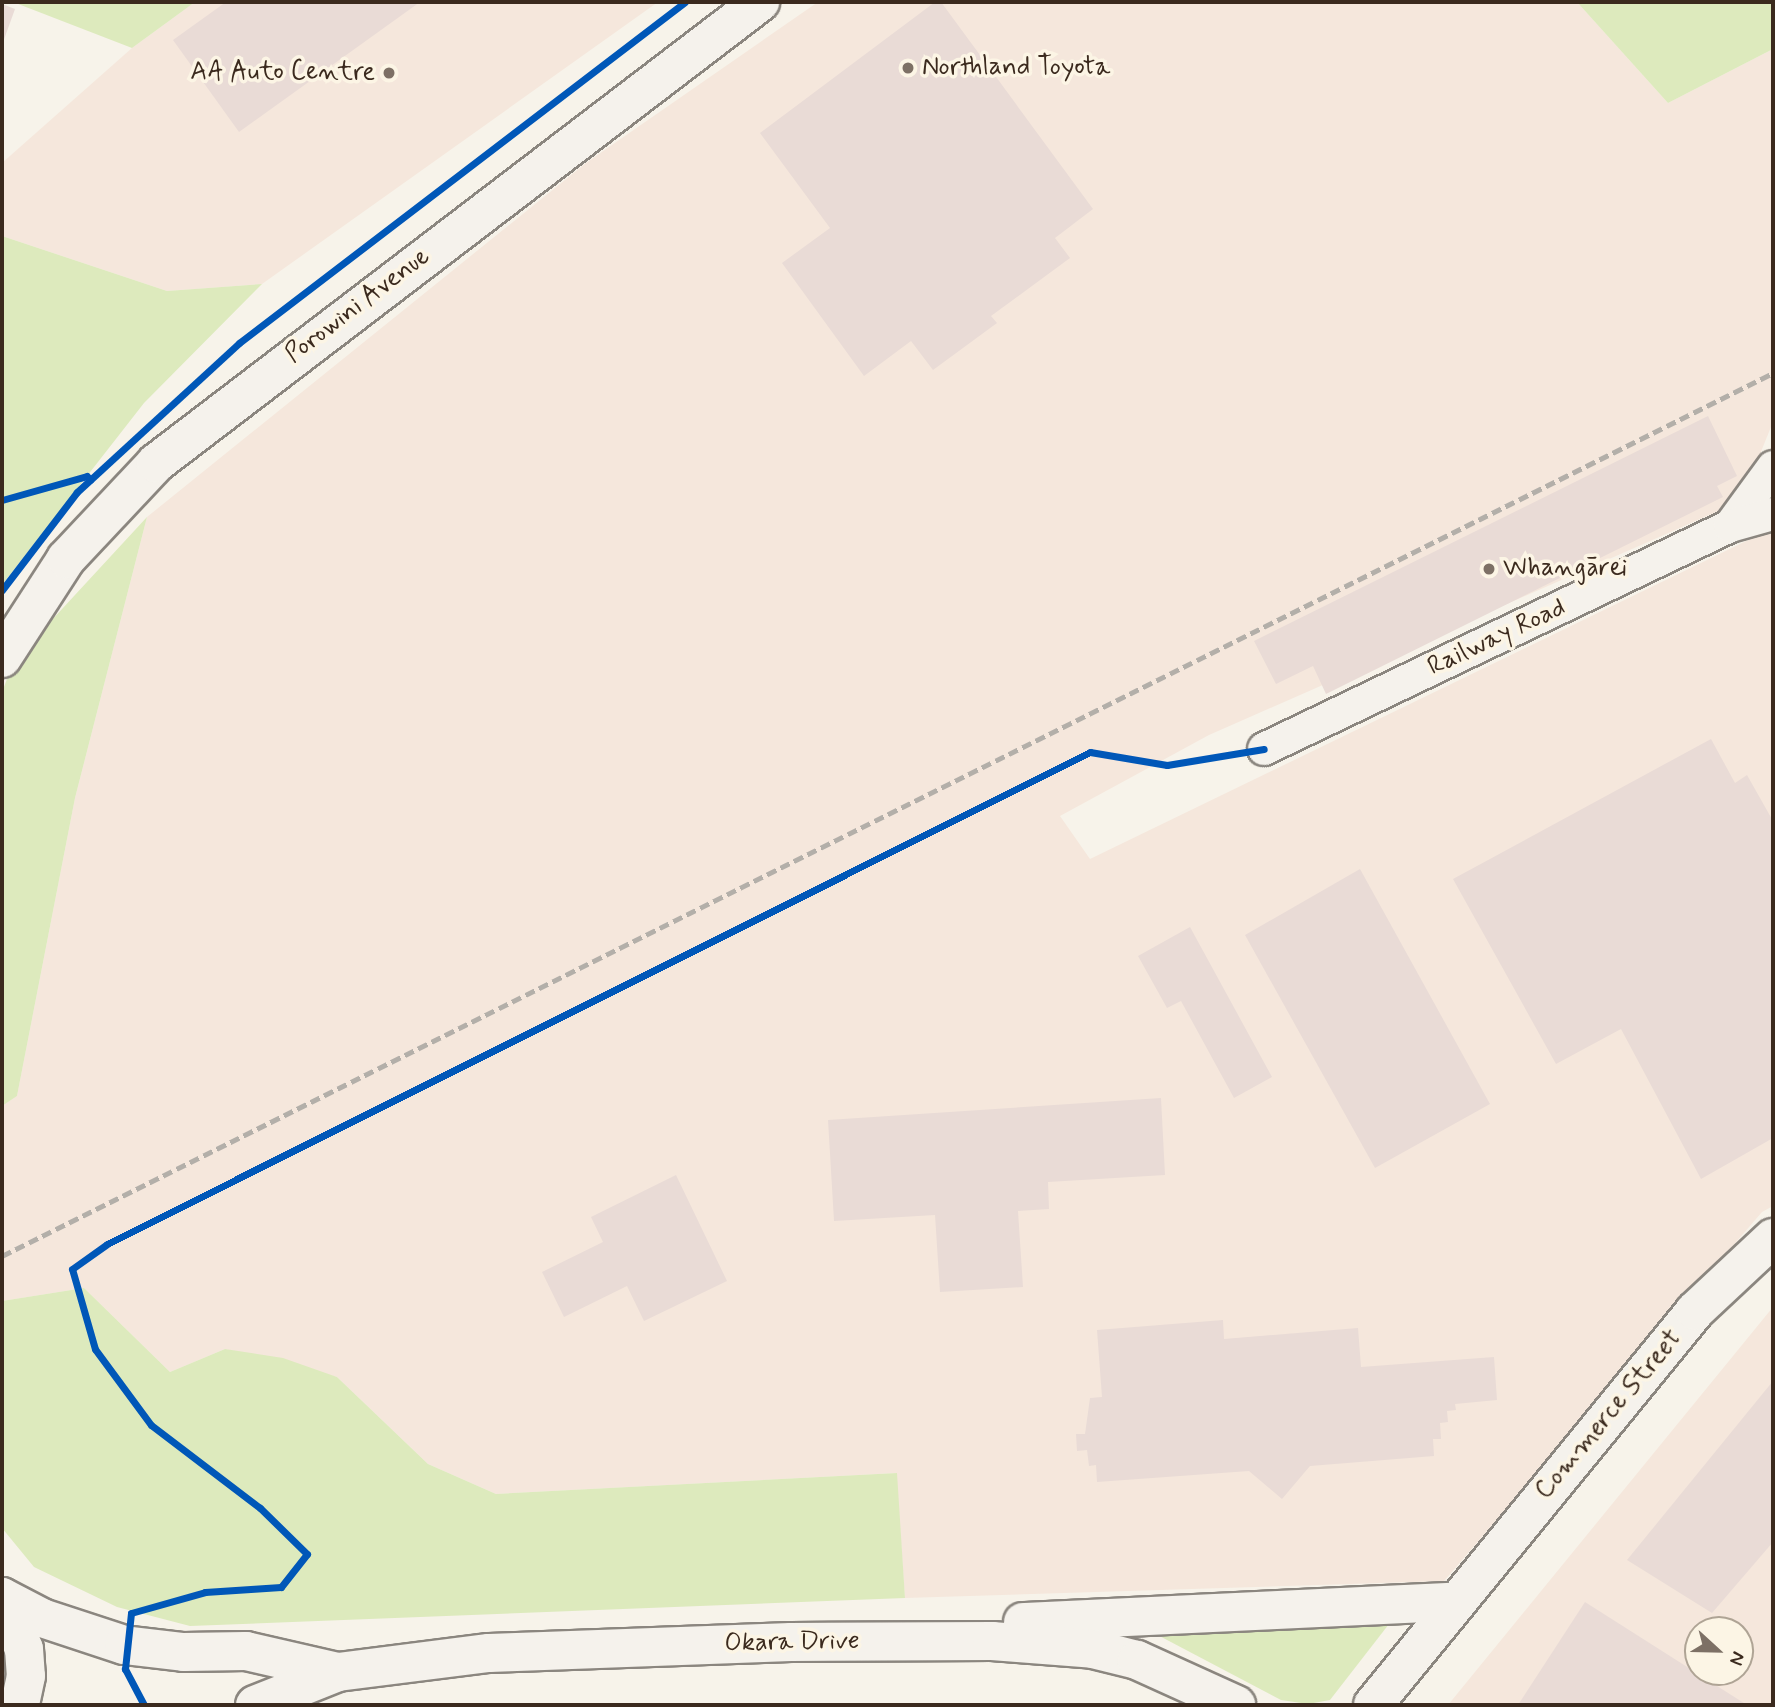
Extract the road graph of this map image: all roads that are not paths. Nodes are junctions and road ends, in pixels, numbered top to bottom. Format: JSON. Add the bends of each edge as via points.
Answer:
{"nodes":[{"id":1,"x":760,"y":2,"type":"edge"},
{"id":2,"x":1773,"y":467,"type":"edge"},
{"id":3,"x":1773,"y":514,"type":"edge"},
{"id":4,"x":1730,"y":526,"type":"junction"},
{"id":5,"x":2,"y":658,"type":"edge"},
{"id":6,"x":1264,"y":749,"type":"dead end"},
{"id":7,"x":1773,"y":1238,"type":"edge"},
{"id":8,"x":2,"y":1597,"type":"edge"},
{"id":9,"x":1455,"y":1602,"type":"junction"},
{"id":10,"x":992,"y":1641,"type":"junction"},
{"id":11,"x":338,"y":1672,"type":"junction"},
{"id":12,"x":20,"y":1705,"type":"edge"},
{"id":13,"x":255,"y":1705,"type":"edge"},
{"id":14,"x":1236,"y":1705,"type":"edge"},
{"id":15,"x":1373,"y":1705,"type":"edge"}],
"edges":[{"from":1,"to":5,"type":"main road","name":"Porowini Avenue","via":[[156,463],[66,559]]},
{"from":2,"to":4,"type":"street","name":"Railway Road"},
{"from":3,"to":4,"type":"street","name":"Railway Road"},
{"from":4,"to":6,"type":"street","name":"Railway Road"},
{"from":7,"to":9,"type":"main road","name":"Commerce Street","via":[[1695,1311]]},
{"from":8,"to":11,"type":"main road","name":"Okara Drive","via":[[42,1618],[124,1645],[184,1652],[246,1651]]},
{"from":8,"to":12,"type":"main road","via":[[24,1649]]},
{"from":9,"to":10,"type":"main road","via":[[1006,1622]]},
{"from":9,"to":15,"type":"main road","name":"Commerce Street"},
{"from":10,"to":11,"type":"main road","name":"Okara Drive","via":[[489,1653]]},
{"from":10,"to":14,"type":"main road","name":"Okara Drive","via":[[1050,1643],[1137,1660]]},
{"from":11,"to":13,"type":"main road","name":"Okara Drive"}]}
